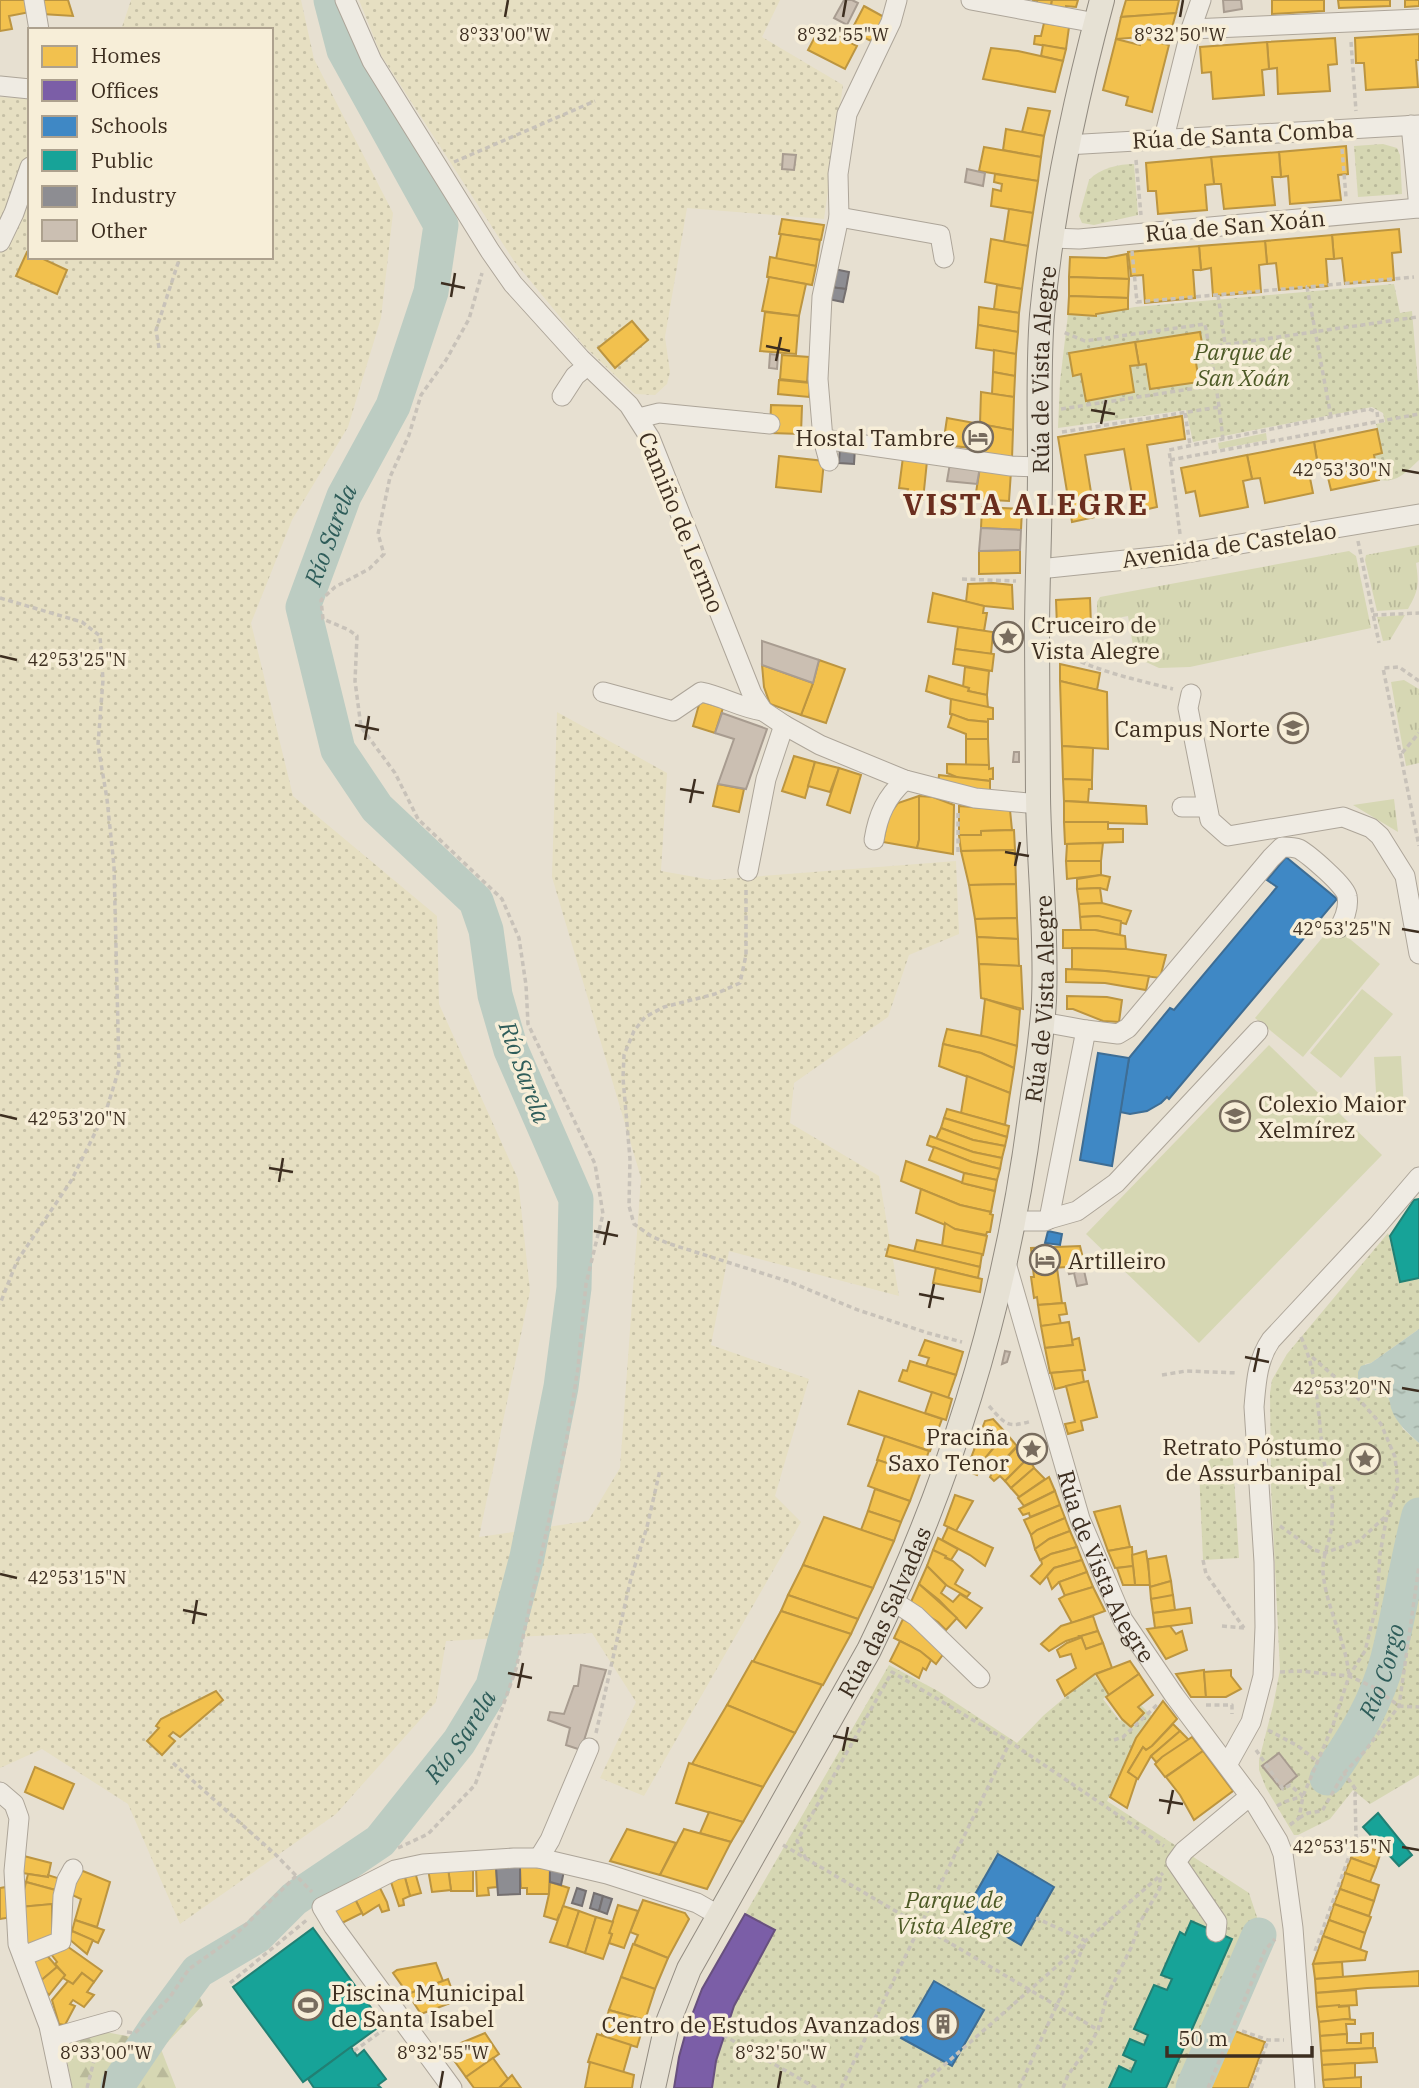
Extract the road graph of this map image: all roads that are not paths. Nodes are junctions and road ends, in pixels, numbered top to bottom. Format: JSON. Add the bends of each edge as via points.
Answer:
{"nodes":[{"id":1,"x":34,"y":0,"type":"edge"},
{"id":2,"x":345,"y":0,"type":"edge"},
{"id":3,"x":897,"y":0,"type":"edge"},
{"id":4,"x":971,"y":0,"type":"edge"},
{"id":5,"x":1201,"y":0,"type":"edge"},
{"id":6,"x":1099,"y":11,"type":"edge"},
{"id":7,"x":1419,"y":19,"type":"edge"},
{"id":8,"x":39,"y":28,"type":"edge"},
{"id":9,"x":1191,"y":29,"type":"junction"},
{"id":10,"x":0,"y":86,"type":"edge"},
{"id":11,"x":28,"y":89,"type":"edge"},
{"id":12,"x":1415,"y":125,"type":"edge"},
{"id":13,"x":1164,"y":138,"type":"junction"},
{"id":14,"x":1066,"y":145,"type":"junction"},
{"id":15,"x":28,"y":173,"type":"edge"},
{"id":16,"x":1419,"y":208,"type":"edge"},
{"id":17,"x":839,"y":217,"type":"junction"},
{"id":18,"x":1052,"y":238,"type":"junction"},
{"id":19,"x":0,"y":242,"type":"edge"},
{"id":20,"x":944,"y":258,"type":"dead end"},
{"id":21,"x":587,"y":366,"type":"junction"},
{"id":22,"x":562,"y":397,"type":"dead end"},
{"id":23,"x":639,"y":418,"type":"junction"},
{"id":24,"x":770,"y":424,"type":"dead end"},
{"id":25,"x":823,"y":439,"type":"junction"},
{"id":26,"x":829,"y":461,"type":"dead end"},
{"id":27,"x":1040,"y":467,"type":"junction"},
{"id":28,"x":1419,"y":514,"type":"edge"},
{"id":29,"x":1029,"y":575,"type":"junction"},
{"id":30,"x":603,"y":692,"type":"dead end"},
{"id":31,"x":1191,"y":694,"type":"road end"},
{"id":32,"x":763,"y":711,"type":"junction"},
{"id":33,"x":784,"y":725,"type":"junction"},
{"id":34,"x":905,"y":780,"type":"junction"},
{"id":35,"x":1038,"y":804,"type":"junction"},
{"id":36,"x":1182,"y":807,"type":"dead end"},
{"id":37,"x":1207,"y":807,"type":"junction"},
{"id":38,"x":874,"y":840,"type":"dead end"},
{"id":39,"x":748,"y":870,"type":"road end"},
{"id":40,"x":1412,"y":874,"type":"edge"},
{"id":41,"x":1339,"y":928,"type":"dead end"},
{"id":42,"x":1419,"y":954,"type":"edge"},
{"id":43,"x":1042,"y":1022,"type":"junction"},
{"id":44,"x":1086,"y":1030,"type":"junction"},
{"id":45,"x":1258,"y":1031,"type":"dead end"},
{"id":46,"x":1419,"y":1177,"type":"edge"},
{"id":47,"x":1049,"y":1219,"type":"junction"},
{"id":48,"x":1014,"y":1221,"type":"junction"},
{"id":49,"x":1006,"y":1263,"type":"junction"},
{"id":50,"x":984,"y":1350,"type":"joint"},
{"id":51,"x":893,"y":1601,"type":"junction"},
{"id":52,"x":980,"y":1678,"type":"dead end"},
{"id":53,"x":589,"y":1748,"type":"road end"},
{"id":54,"x":1222,"y":1757,"type":"junction"},
{"id":55,"x":0,"y":1792,"type":"edge"},
{"id":56,"x":1250,"y":1796,"type":"junction"},
{"id":57,"x":0,"y":1824,"type":"edge"},
{"id":58,"x":19,"y":1829,"type":"junction"},
{"id":59,"x":539,"y":1858,"type":"junction"},
{"id":60,"x":74,"y":1869,"type":"dead end"},
{"id":61,"x":719,"y":1915,"type":"junction"},
{"id":62,"x":1216,"y":1932,"type":"dead end"},
{"id":63,"x":23,"y":1956,"type":"junction"},
{"id":64,"x":118,"y":2027,"type":"road end"},
{"id":65,"x":52,"y":2038,"type":"junction"},
{"id":66,"x":62,"y":2088,"type":"edge"},
{"id":67,"x":452,"y":2088,"type":"edge"},
{"id":68,"x":653,"y":2088,"type":"edge"},
{"id":69,"x":1305,"y":2088,"type":"edge"}],
"edges":[{"from":1,"to":8,"type":"street"},
{"from":2,"to":21,"type":"street","name":"Camiño de Lermo","via":[[372,61],[490,251],[513,284]]},
{"from":3,"to":17,"type":"street","via":[[847,114],[838,174]]},
{"from":4,"to":6,"type":"street","name":"Rúa de Vista Alegre"},
{"from":5,"to":9,"type":"street"},
{"from":6,"to":14,"type":"main road","name":"Rúa de Vista Alegre"},
{"from":7,"to":9,"type":"street"},
{"from":9,"to":13,"type":"street"},
{"from":10,"to":11,"type":"street"},
{"from":12,"to":13,"type":"street","name":"Rúa de Santa Comba"},
{"from":12,"to":16,"type":"street","name":"Rúa de San Xoán"},
{"from":13,"to":14,"type":"street","name":"Rúa de Santa Comba"},
{"from":14,"to":18,"type":"main road","name":"Rúa de Vista Alegre"},
{"from":15,"to":19,"type":"street"},
{"from":16,"to":18,"type":"street","name":"Rúa de San Xoán"},
{"from":17,"to":20,"type":"street","via":[[940,235]]},
{"from":17,"to":25,"type":"street","via":[[822,297],[818,379]]},
{"from":18,"to":27,"type":"main road","name":"Rúa de Vista Alegre","via":[[1038,382]]},
{"from":21,"to":22,"type":"street"},
{"from":21,"to":23,"type":"street","name":"Camiño de Lermo"},
{"from":23,"to":24,"type":"street","via":[[659,413]]},
{"from":23,"to":32,"type":"street","name":"Camiño de Lermo","via":[[752,694]]},
{"from":25,"to":26,"type":"street"},
{"from":25,"to":27,"type":"street"},
{"from":27,"to":29,"type":"main road","name":"Rúa de Vista Alegre"},
{"from":28,"to":29,"type":"street","name":"Avenida de Castelao"},
{"from":29,"to":35,"type":"main road","name":"Rúa de Vista Alegre","via":[[1037,638]]},
{"from":30,"to":32,"type":"street","via":[[673,711],[701,692],[739,708]]},
{"from":31,"to":37,"type":"street","via":[[1188,708]]},
{"from":32,"to":33,"type":"street","name":"Camiño de Lermo"},
{"from":33,"to":34,"type":"street","name":"Camiño de Lermo"},
{"from":33,"to":39,"type":"street","via":[[768,769]]},
{"from":34,"to":35,"type":"street","name":"Camiño de Lermo","via":[[958,794]]},
{"from":34,"to":38,"type":"street","via":[[882,810]]},
{"from":35,"to":43,"type":"main road","name":"Rúa de Vista Alegre"},
{"from":36,"to":37,"type":"street"},
{"from":37,"to":40,"type":"street","via":[[1210,820],[1228,835],[1343,817],[1358,821],[1380,836]]},
{"from":40,"to":42,"type":"street"},
{"from":41,"to":44,"type":"street","via":[[1348,904],[1342,885],[1300,849],[1282,847],[1128,1028],[1118,1034]]},
{"from":43,"to":44,"type":"street"},
{"from":43,"to":48,"type":"main road","name":"Rúa de Vista Alegre"},
{"from":44,"to":47,"type":"street"},
{"from":45,"to":47,"type":"street","via":[[1116,1183],[1077,1211]]},
{"from":46,"to":54,"type":"street","via":[[1271,1340],[1262,1357],[1254,1407],[1264,1562],[1264,1676],[1250,1743]]},
{"from":47,"to":48,"type":"street"},
{"from":48,"to":49,"type":"main road","name":"Rúa de Vista Alegre"},
{"from":49,"to":50,"type":"main road","name":"Rúa de Vista Alegre"},
{"from":49,"to":54,"type":"street","name":"Rúa de Vista Alegre","via":[[1080,1518],[1123,1620]]},
{"from":50,"to":51,"type":"main road","name":"Rúa das Salvadas","via":[[936,1496]]},
{"from":51,"to":52,"type":"street","via":[[916,1616]]},
{"from":51,"to":61,"type":"main road","name":"Rúa das Salvadas"},
{"from":53,"to":59,"type":"street"},
{"from":54,"to":56,"type":"street","name":"Rúa de Vista Alegre"},
{"from":55,"to":58,"type":"street","via":[[14,1804]]},
{"from":56,"to":62,"type":"street","via":[[1218,1830],[1176,1862],[1217,1922]]},
{"from":56,"to":69,"type":"street","name":"Rúa de Vista Alegre","via":[[1278,1841],[1286,1869]]},
{"from":57,"to":58,"type":"street"},
{"from":58,"to":63,"type":"street","via":[[14,1871],[18,1944]]},
{"from":59,"to":61,"type":"street","via":[[607,1874],[697,1903]]},
{"from":59,"to":67,"type":"street","via":[[423,1864],[395,1870],[322,1907]]},
{"from":60,"to":63,"type":"street","via":[[63,1896],[61,1941]]},
{"from":61,"to":68,"type":"main road","name":"Rúa das Salvadas","via":[[680,1989]]},
{"from":63,"to":65,"type":"street"},
{"from":64,"to":65,"type":"street"},
{"from":65,"to":66,"type":"street"}]}
